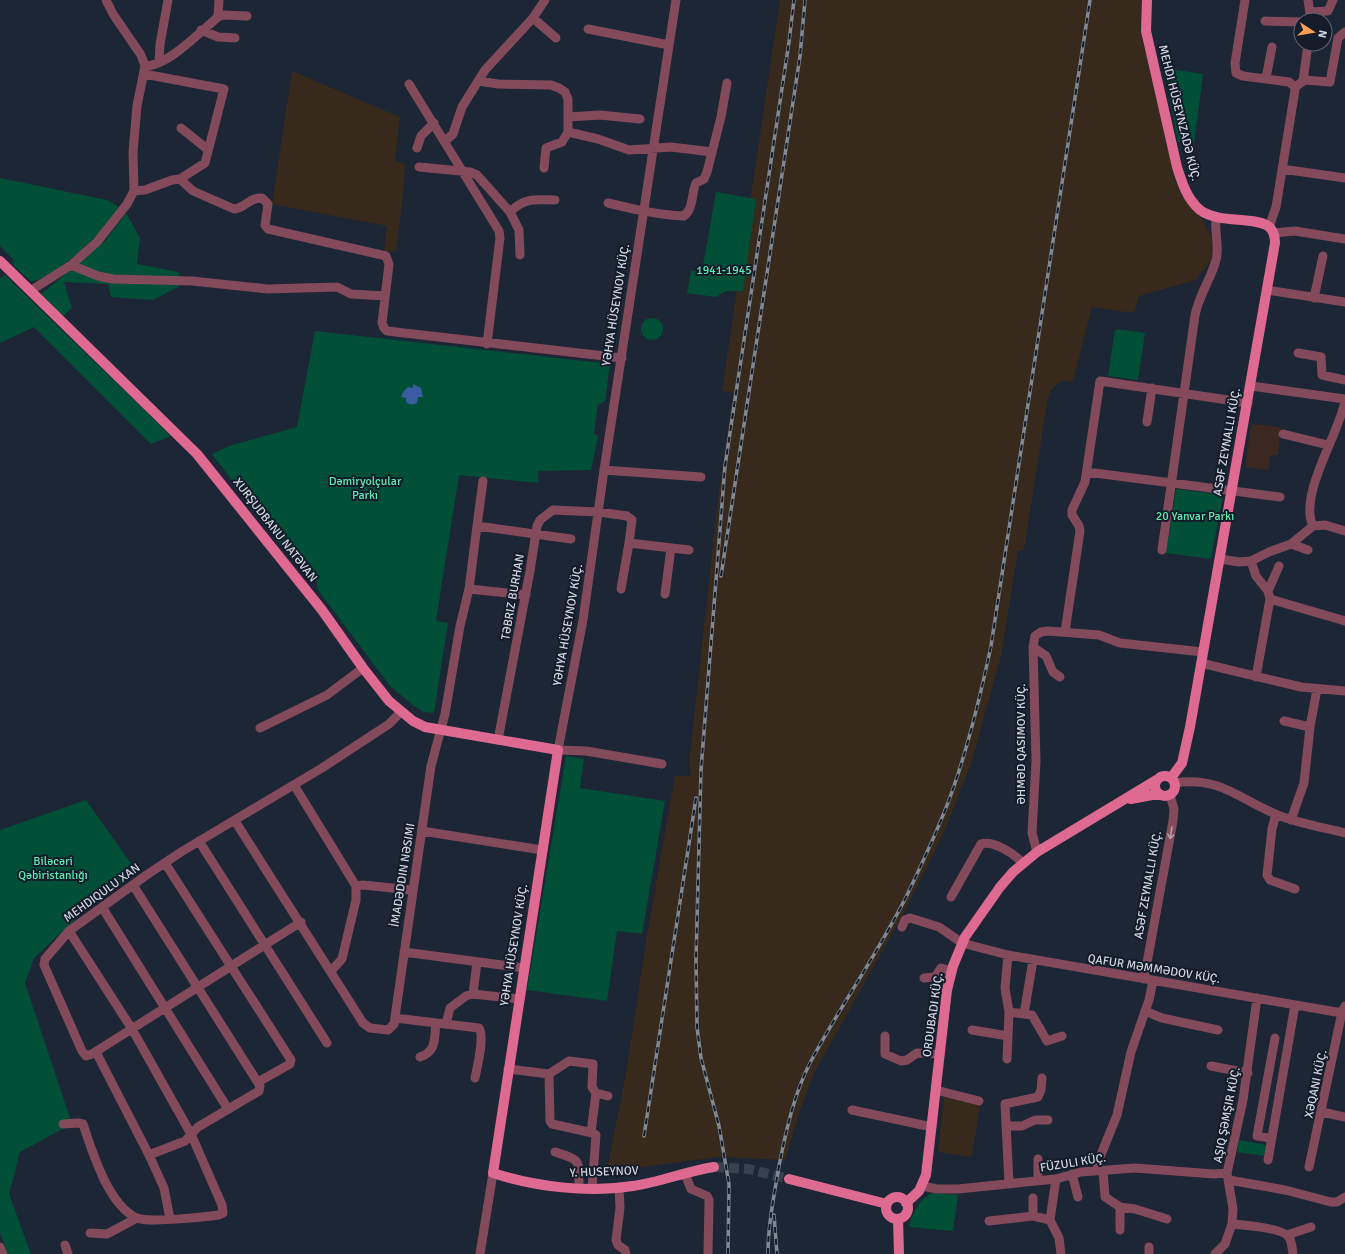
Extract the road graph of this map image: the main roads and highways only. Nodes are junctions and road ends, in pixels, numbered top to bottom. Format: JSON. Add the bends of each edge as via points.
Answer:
{"nodes":[{"id":1,"x":1147,"y":0,"type":"edge"},
{"id":2,"x":0,"y":261,"type":"edge"},
{"id":3,"x":558,"y":750,"type":"joint"},
{"id":4,"x":1158,"y":779,"type":"junction"},
{"id":5,"x":1173,"y":781,"type":"junction"},
{"id":6,"x":1165,"y":795,"type":"junction"},
{"id":7,"x":1124,"y":800,"type":"junction"},
{"id":8,"x":714,"y":1168,"type":"tunnel mouth"},
{"id":9,"x":493,"y":1173,"type":"joint"},
{"id":10,"x":789,"y":1179,"type":"tunnel mouth"},
{"id":11,"x":906,"y":1203,"type":"junction"},
{"id":12,"x":887,"y":1204,"type":"junction"},
{"id":13,"x":898,"y":1219,"type":"junction"},
{"id":14,"x":899,"y":1254,"type":"edge"}],
"edges":[{"from":1,"to":5,"type":"main road","name":"MEHDI HÜSEYNZADƏ KÜÇ.","via":[[1146,31],[1181,180],[1192,202],[1203,212],[1216,217],[1261,224],[1271,230],[1274,252],[1184,756]]},
{"from":2,"to":3,"type":"main road","name":"XURŞUDBANU NATƏVAN","via":[[197,454],[322,610],[363,668],[401,712],[419,724],[439,730]]},
{"from":3,"to":9,"type":"main road","name":"YƏHYA HÜSEYNOV KÜÇ."},
{"from":4,"to":5,"type":"main road","via":[[1164,776]]},
{"from":4,"to":6,"type":"main road","via":[[1155,788]]},
{"from":4,"to":7,"type":"main road","name":"ORDUBADI KÜÇ."},
{"from":5,"to":6,"type":"main road","via":[[1174,791]]},
{"from":6,"to":7,"type":"main road"},
{"from":7,"to":11,"type":"main road","name":"ORDUBADI KÜÇ.","via":[[1056,838],[1023,863],[991,899],[962,943],[952,970],[945,1003],[928,1165],[922,1186]]},
{"from":8,"to":9,"type":"main road","name":"Y. HUSEYNOV","via":[[646,1184],[592,1188],[519,1180]]},
{"from":10,"to":12,"type":"main road"},
{"from":11,"to":12,"type":"main road","via":[[896,1198]]},
{"from":11,"to":13,"type":"main road","via":[[906,1213]]},
{"from":12,"to":13,"type":"main road","via":[[888,1215]]},
{"from":13,"to":14,"type":"main road"}]}
